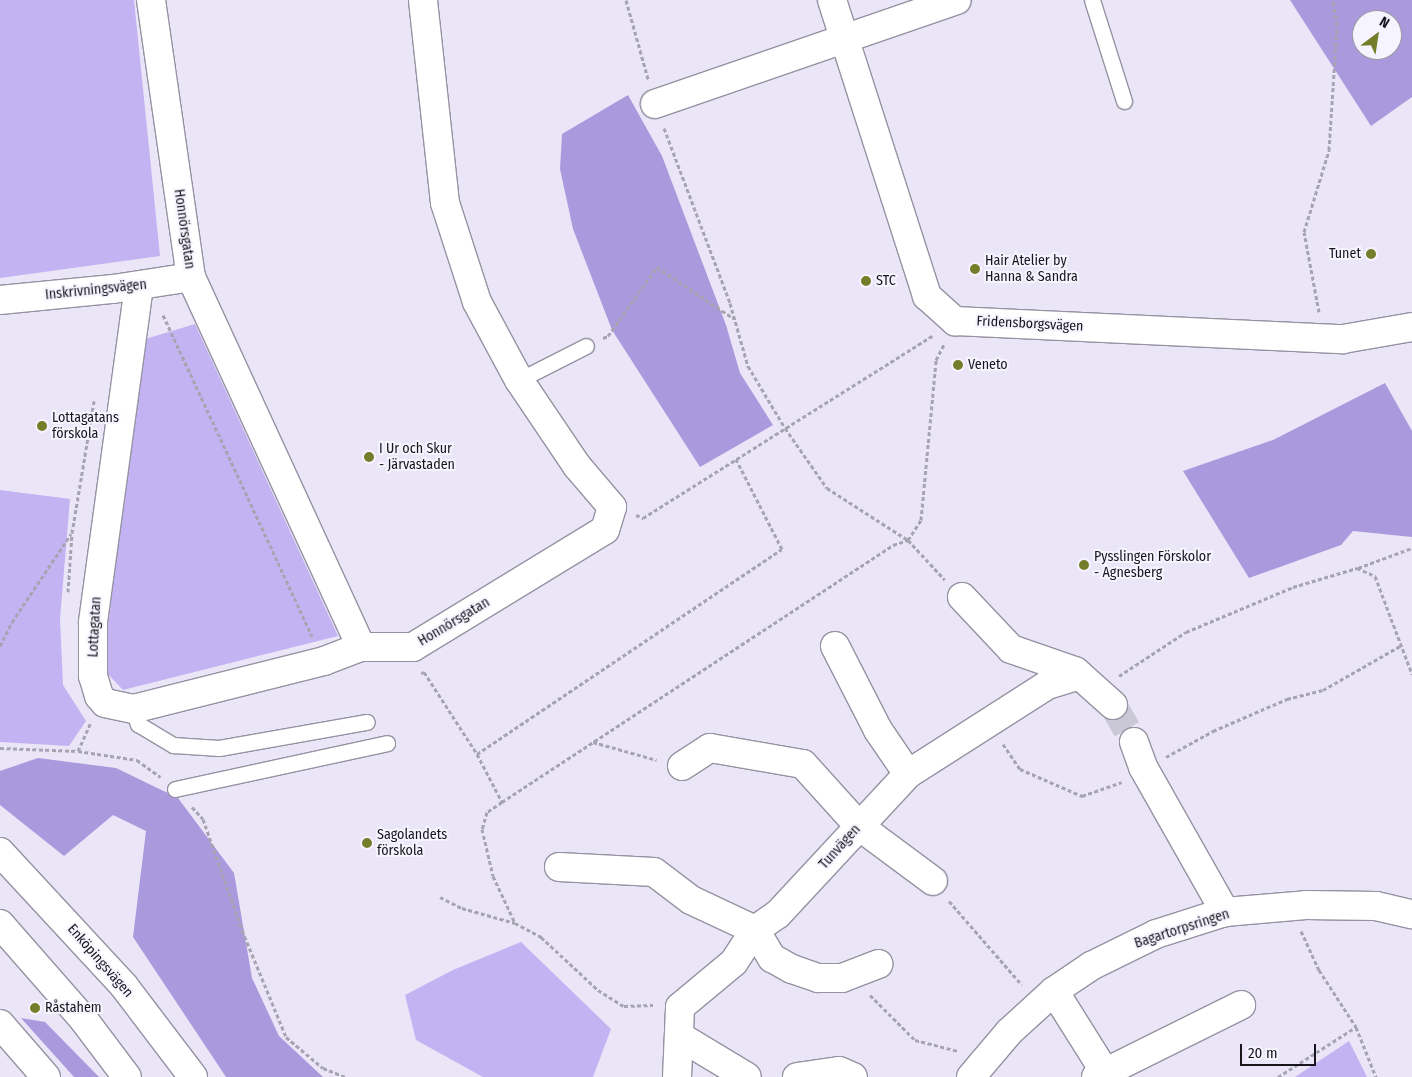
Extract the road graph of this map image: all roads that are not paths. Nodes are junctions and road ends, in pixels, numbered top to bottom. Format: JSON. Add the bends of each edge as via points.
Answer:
{"nodes":[{"id":1,"x":151,"y":0,"type":"edge"},
{"id":2,"x":423,"y":0,"type":"edge"},
{"id":3,"x":832,"y":0,"type":"edge"},
{"id":4,"x":957,"y":0,"type":"edge"},
{"id":5,"x":1092,"y":0,"type":"edge"},
{"id":6,"x":844,"y":37,"type":"junction"},
{"id":7,"x":1124,"y":101,"type":"dead end"},
{"id":8,"x":655,"y":104,"type":"road end"},
{"id":9,"x":191,"y":277,"type":"junction"},
{"id":10,"x":139,"y":286,"type":"junction"},
{"id":11,"x":0,"y":300,"type":"edge"},
{"id":12,"x":1412,"y":326,"type":"edge"},
{"id":13,"x":586,"y":346,"type":"dead end"},
{"id":14,"x":518,"y":380,"type":"junction"},
{"id":15,"x":962,"y":597,"type":"road end"},
{"id":16,"x":835,"y":646,"type":"dead end"},
{"id":17,"x":362,"y":647,"type":"junction"},
{"id":18,"x":133,"y":709,"type":"junction"},
{"id":19,"x":367,"y":722,"type":"dead end"},
{"id":20,"x":387,"y":742,"type":"dead end"},
{"id":21,"x":1142,"y":762,"type":"tunnel mouth"},
{"id":22,"x":682,"y":766,"type":"road end"},
{"id":23,"x":908,"y":774,"type":"junction"},
{"id":24,"x":175,"y":789,"type":"road end"},
{"id":25,"x":858,"y":826,"type":"junction"},
{"id":26,"x":0,"y":852,"type":"edge"},
{"id":27,"x":559,"y":867,"type":"dead end"},
{"id":28,"x":932,"y":881,"type":"road end"},
{"id":29,"x":1225,"y":912,"type":"junction"},
{"id":30,"x":1412,"y":914,"type":"edge"},
{"id":31,"x":0,"y":924,"type":"edge"},
{"id":32,"x":755,"y":930,"type":"junction"},
{"id":33,"x":878,"y":964,"type":"dead end"},
{"id":34,"x":1054,"y":991,"type":"junction"},
{"id":35,"x":1241,"y":1005,"type":"dead end"},
{"id":36,"x":0,"y":1024,"type":"edge"},
{"id":37,"x":679,"y":1036,"type":"junction"},
{"id":38,"x":967,"y":1064,"type":"edge"},
{"id":39,"x":1103,"y":1076,"type":"edge"},
{"id":40,"x":46,"y":1077,"type":"edge"},
{"id":41,"x":127,"y":1077,"type":"edge"},
{"id":42,"x":193,"y":1077,"type":"edge"},
{"id":43,"x":677,"y":1077,"type":"edge"},
{"id":44,"x":748,"y":1077,"type":"edge"},
{"id":45,"x":797,"y":1077,"type":"edge"},
{"id":46,"x":853,"y":1077,"type":"edge"}],
"edges":[{"from":1,"to":9,"type":"street","name":"Honnörsgatan"},
{"from":2,"to":14,"type":"street","via":[[445,203],[477,302]]},
{"from":3,"to":6,"type":"street"},
{"from":4,"to":6,"type":"street"},
{"from":5,"to":7,"type":"lane"},
{"from":6,"to":8,"type":"street"},
{"from":6,"to":12,"type":"street","name":"Fridensborgsvägen","via":[[927,296],[955,321],[1343,339]]},
{"from":9,"to":10,"type":"street","name":"Inskrivningsvägen"},
{"from":9,"to":17,"type":"street","name":"Honnörsgatan"},
{"from":10,"to":11,"type":"street","name":"Inskrivningsvägen"},
{"from":10,"to":18,"type":"street","name":"Lottagatan","via":[[93,632],[93,676],[99,696],[105,703]]},
{"from":13,"to":14,"type":"lane"},
{"from":14,"to":17,"type":"street","name":"Honnörsgatan","via":[[577,466],[612,507],[605,530],[413,647]]},
{"from":15,"to":23,"type":"street","name":"Tunvägen","via":[[1011,649],[1096,690],[1047,685]]},
{"from":16,"to":23,"type":"street","via":[[878,730]]},
{"from":17,"to":18,"type":"street","name":"Lottagatan","via":[[324,661]]},
{"from":18,"to":19,"type":"lane","via":[[138,724],[173,746],[219,748]]},
{"from":20,"to":24,"type":"lane"},
{"from":21,"to":29,"type":"street"},
{"from":22,"to":25,"type":"street","via":[[710,748],[804,764]]},
{"from":23,"to":25,"type":"street","name":"Tunvägen"},
{"from":25,"to":28,"type":"street"},
{"from":25,"to":32,"type":"street","name":"Tunvägen","via":[[778,914]]},
{"from":26,"to":42,"type":"street","name":"Enköpingsvägen","via":[[124,986]]},
{"from":27,"to":32,"type":"street","via":[[648,869],[691,900]]},
{"from":29,"to":30,"type":"street","name":"Bagartorpsringen","via":[[1306,905],[1376,906]]},
{"from":29,"to":34,"type":"street","name":"Bagartorpsringen","via":[[1124,948]]},
{"from":31,"to":41,"type":"street","via":[[84,1020]]},
{"from":32,"to":33,"type":"street","via":[[766,952],[792,969],[818,978],[848,977]]},
{"from":32,"to":37,"type":"street","name":"Tunvägen","via":[[734,962],[680,1007]]},
{"from":34,"to":38,"type":"street","name":"Bagartorpsringen"},
{"from":34,"to":39,"type":"street"},
{"from":35,"to":39,"type":"street"},
{"from":36,"to":40,"type":"street"},
{"from":37,"to":43,"type":"street"},
{"from":37,"to":44,"type":"street"},
{"from":45,"to":46,"type":"street","via":[[839,1071]]}]}
